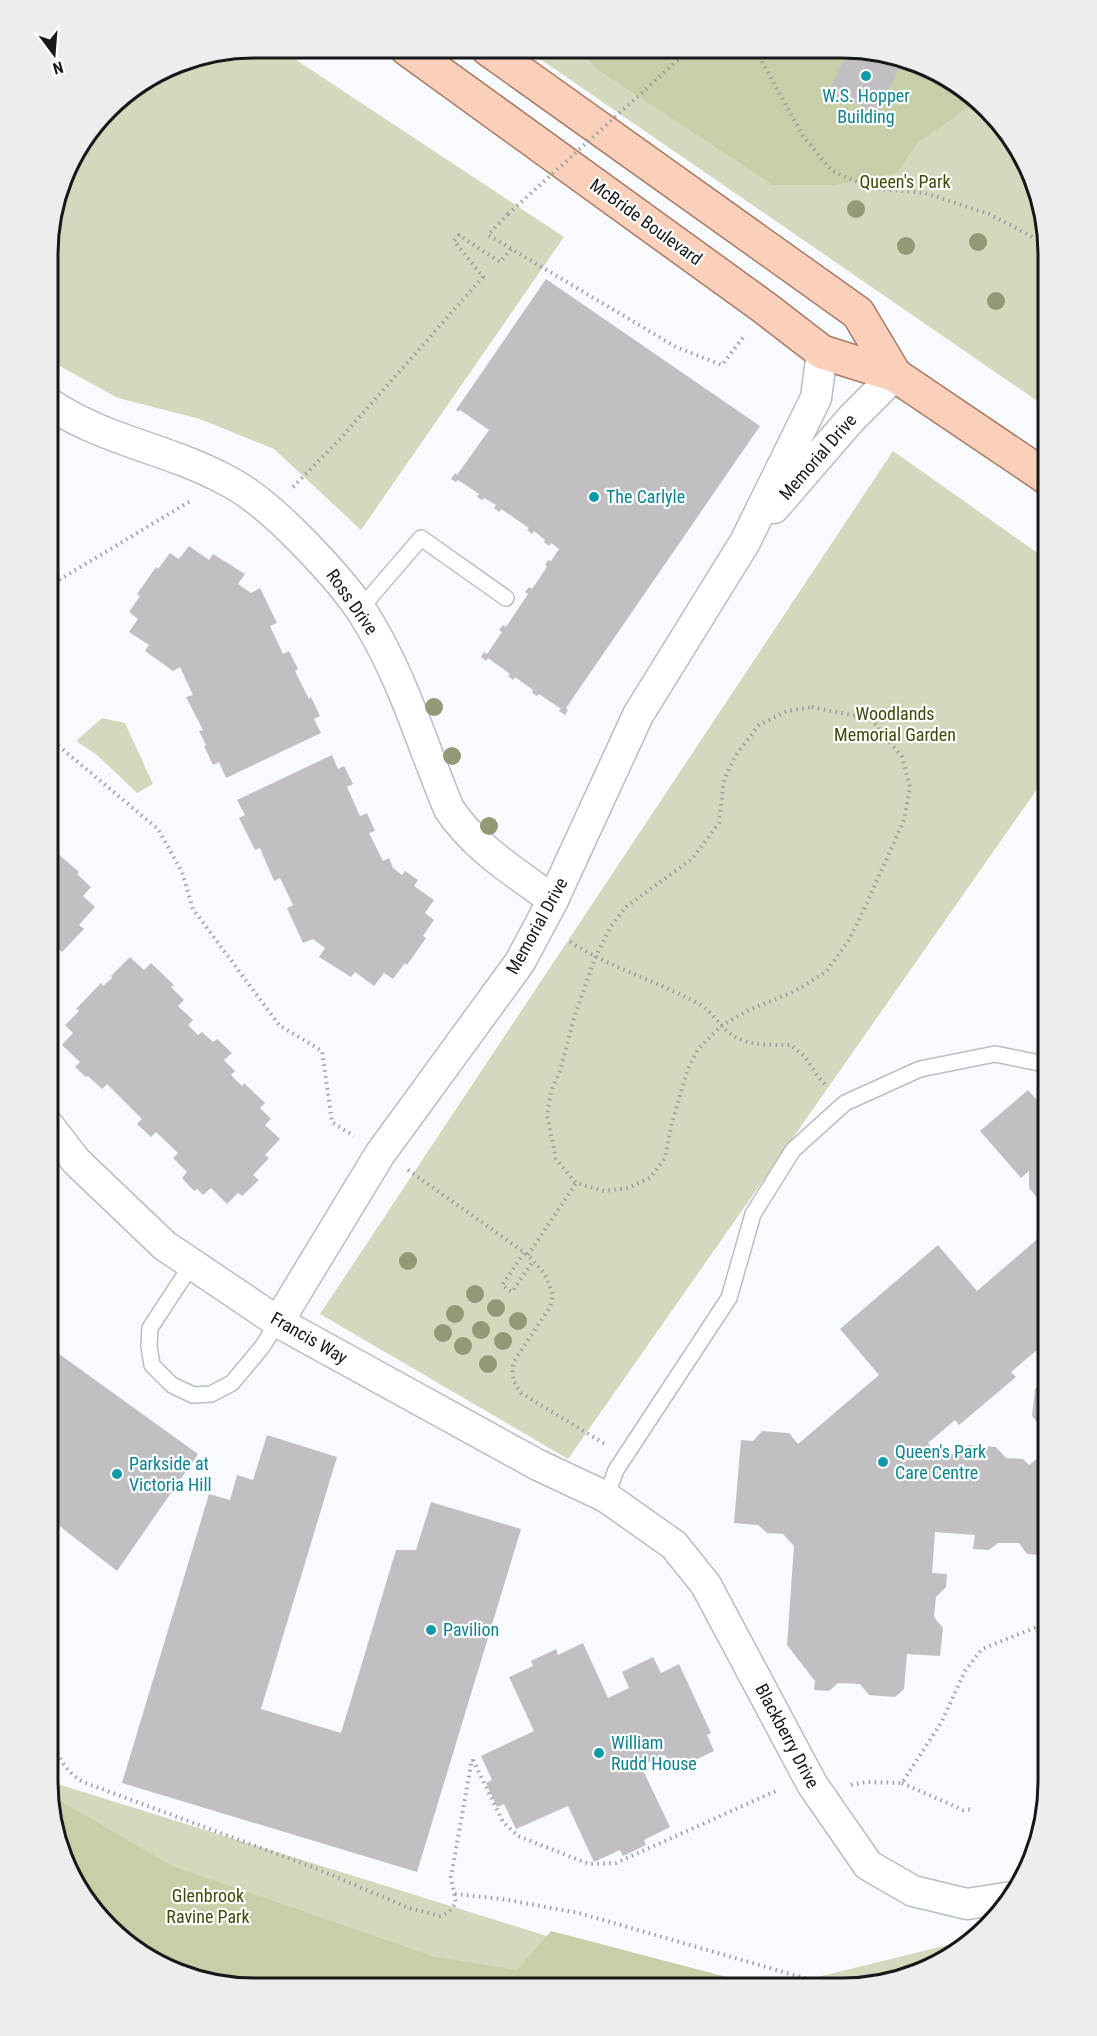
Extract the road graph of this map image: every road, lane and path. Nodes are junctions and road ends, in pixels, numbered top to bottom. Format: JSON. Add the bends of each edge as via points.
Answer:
{"nodes":[{"id":1,"x":418,"y":58,"type":"edge"},
{"id":2,"x":499,"y":58,"type":"edge"},
{"id":3,"x":680,"y":58,"type":"edge"},
{"id":4,"x":760,"y":58,"type":"edge"},
{"id":5,"x":1038,"y":240,"type":"edge"},
{"id":6,"x":511,"y":249,"type":"junction"},
{"id":7,"x":765,"y":308,"type":"junction"},
{"id":8,"x":822,"y":352,"type":"junction"},
{"id":9,"x":895,"y":375,"type":"junction"},
{"id":10,"x":58,"y":409,"type":"edge"},
{"id":11,"x":1039,"y":472,"type":"edge"},
{"id":12,"x":226,"y":479,"type":"junction"},
{"id":13,"x":292,"y":488,"type":"dead end"},
{"id":14,"x":744,"y":542,"type":"junction"},
{"id":15,"x":58,"y":581,"type":"edge"},
{"id":16,"x":506,"y":598,"type":"dead end"},
{"id":17,"x":360,"y":609,"type":"junction"},
{"id":18,"x":58,"y":746,"type":"edge"},
{"id":19,"x":554,"y":900,"type":"junction"},
{"id":20,"x":570,"y":942,"type":"dead end"},
{"id":21,"x":595,"y":958,"type":"junction"},
{"id":22,"x":721,"y":1026,"type":"junction"},
{"id":23,"x":1038,"y":1063,"type":"edge"},
{"id":24,"x":831,"y":1090,"type":"dead end"},
{"id":25,"x":58,"y":1138,"type":"edge"},
{"id":26,"x":359,"y":1139,"type":"dead end"},
{"id":27,"x":408,"y":1170,"type":"dead end"},
{"id":28,"x":576,"y":1182,"type":"junction"},
{"id":29,"x":526,"y":1254,"type":"junction"},
{"id":30,"x":534,"y":1260,"type":"junction"},
{"id":31,"x":192,"y":1264,"type":"junction"},
{"id":32,"x":278,"y":1322,"type":"junction"},
{"id":33,"x":609,"y":1446,"type":"dead end"},
{"id":34,"x":606,"y":1497,"type":"junction"},
{"id":35,"x":1038,"y":1626,"type":"edge"},
{"id":36,"x":58,"y":1756,"type":"edge"},
{"id":37,"x":902,"y":1784,"type":"junction"},
{"id":38,"x":845,"y":1787,"type":"dead end"},
{"id":39,"x":782,"y":1788,"type":"dead end"},
{"id":40,"x":973,"y":1809,"type":"dead end"},
{"id":41,"x":455,"y":1894,"type":"junction"},
{"id":42,"x":999,"y":1899,"type":"edge"},
{"id":43,"x":804,"y":1978,"type":"edge"}],
"edges":[{"from":1,"to":7,"type":"main road","name":"McBride Boulevard"},
{"from":2,"to":9,"type":"main road","name":"McBride Boulevard","via":[[858,313]]},
{"from":3,"to":6,"type":"path","bridge":true,"via":[[488,235]]},
{"from":4,"to":5,"type":"path","via":[[804,136],[831,170],[870,188],[925,193],[989,214]]},
{"from":6,"to":7,"type":"path","via":[[675,347],[722,365]]},
{"from":6,"to":13,"type":"path","via":[[500,262],[459,235],[454,241],[483,277]]},
{"from":7,"to":8,"type":"main road","name":"McBride Boulevard"},
{"from":8,"to":9,"type":"main road","name":"McBride Boulevard"},
{"from":8,"to":14,"type":"street","name":"Memorial Drive","via":[[816,398]]},
{"from":9,"to":11,"type":"main road","name":"McBride Boulevard"},
{"from":9,"to":14,"type":"street","name":"Memorial Drive","via":[[851,419]]},
{"from":10,"to":12,"type":"street","name":"Ross Drive","via":[[108,434]]},
{"from":12,"to":15,"type":"path"},
{"from":12,"to":17,"type":"street","name":"Ross Drive","via":[[272,512],[327,566]]},
{"from":14,"to":19,"type":"street","name":"Memorial Drive","via":[[638,715]]},
{"from":16,"to":17,"type":"lane","via":[[421,538]]},
{"from":17,"to":19,"type":"street","name":"Ross Drive","via":[[396,674],[449,809],[483,848]]},
{"from":18,"to":26,"type":"path","via":[[158,830],[182,873],[193,909],[279,1025],[322,1051],[332,1122]]},
{"from":19,"to":32,"type":"street","name":"Memorial Drive","via":[[520,962],[380,1154]]},
{"from":20,"to":21,"type":"path"},
{"from":21,"to":22,"type":"path","via":[[702,1005]]},
{"from":21,"to":22,"type":"path","via":[[611,926],[627,906],[692,859],[719,822],[724,780],[735,756],[759,725],[787,711],[812,707],[872,719],[902,757],[910,787],[904,820],[849,940],[826,972]]},
{"from":21,"to":28,"type":"path","via":[[547,1115],[556,1159]]},
{"from":22,"to":24,"type":"path","via":[[737,1038],[791,1045]]},
{"from":22,"to":28,"type":"path","via":[[698,1049],[687,1071],[665,1158],[650,1178],[628,1188],[604,1191]]},
{"from":23,"to":34,"type":"lane","via":[[996,1054],[920,1069],[845,1103],[793,1150],[753,1214],[729,1299],[624,1456]]},
{"from":25,"to":31,"type":"street","name":"Francis Way","via":[[76,1161],[165,1246]]},
{"from":27,"to":29,"type":"path"},
{"from":28,"to":29,"type":"path"},
{"from":29,"to":30,"type":"path"},
{"from":29,"to":30,"type":"path","via":[[502,1285],[513,1292]]},
{"from":30,"to":33,"type":"path","via":[[553,1295],[550,1307],[514,1361],[513,1383],[521,1393]]},
{"from":31,"to":32,"type":"street","name":"Francis Way"},
{"from":31,"to":32,"type":"lane","via":[[150,1328],[152,1365],[172,1385],[193,1395],[210,1394],[232,1383]]},
{"from":32,"to":34,"type":"street","name":"Francis Way","via":[[538,1465]]},
{"from":34,"to":42,"type":"street","name":"Blackberry Drive","via":[[674,1545],[706,1585],[812,1784],[868,1865],[913,1891],[968,1904]]},
{"from":35,"to":37,"type":"path","via":[[982,1648],[965,1671],[941,1724]]},
{"from":36,"to":41,"type":"path","via":[[83,1782],[315,1868],[410,1908],[440,1916],[456,1903]]},
{"from":37,"to":38,"type":"path","via":[[866,1782]]},
{"from":37,"to":40,"type":"path","via":[[963,1810]]},
{"from":39,"to":41,"type":"path","via":[[616,1863],[589,1864],[518,1836],[508,1828],[472,1759],[451,1877]]},
{"from":41,"to":43,"type":"path","via":[[579,1913]]}]}
